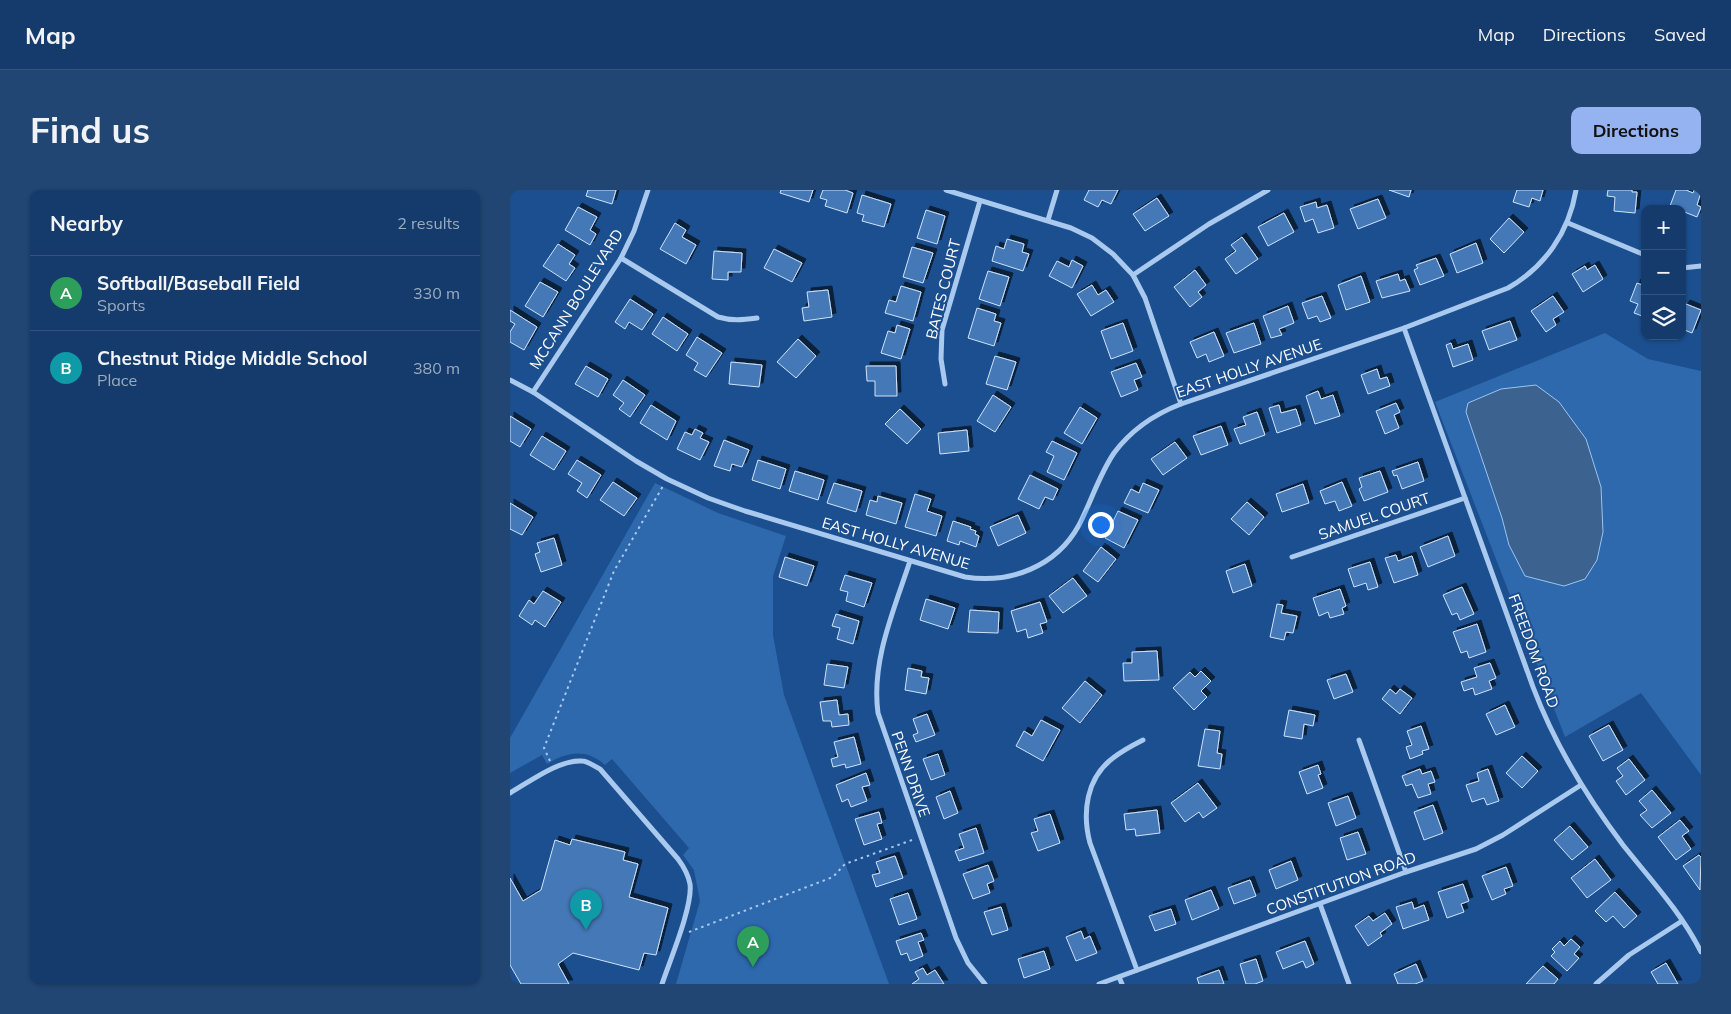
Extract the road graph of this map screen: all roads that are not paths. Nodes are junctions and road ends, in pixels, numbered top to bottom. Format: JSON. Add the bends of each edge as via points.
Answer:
{"nodes":[{"id":1,"x":648,"y":190,"type":"edge"},
{"id":2,"x":946,"y":190,"type":"edge"},
{"id":3,"x":1057,"y":190,"type":"edge"},
{"id":4,"x":1268,"y":190,"type":"edge"},
{"id":5,"x":1576,"y":190,"type":"edge"},
{"id":6,"x":980,"y":201,"type":"junction"},
{"id":7,"x":1048,"y":220,"type":"junction"},
{"id":8,"x":1568,"y":223,"type":"junction"},
{"id":9,"x":1641,"y":253,"type":"edge"},
{"id":10,"x":621,"y":258,"type":"junction"},
{"id":11,"x":1701,"y":266,"type":"edge"},
{"id":12,"x":1686,"y":268,"type":"edge"},
{"id":13,"x":1133,"y":275,"type":"junction"},
{"id":14,"x":756,"y":318,"type":"dead end"},
{"id":15,"x":1404,"y":328,"type":"junction"},
{"id":16,"x":510,"y":380,"type":"edge"},
{"id":17,"x":945,"y":384,"type":"dead end"},
{"id":18,"x":533,"y":392,"type":"junction"},
{"id":19,"x":1181,"y":404,"type":"junction"},
{"id":20,"x":1465,"y":498,"type":"junction"},
{"id":21,"x":1292,"y":557,"type":"dead end"},
{"id":22,"x":910,"y":561,"type":"junction"},
{"id":23,"x":1143,"y":740,"type":"dead end"},
{"id":24,"x":1359,"y":740,"type":"dead end"},
{"id":25,"x":1581,"y":785,"type":"junction"},
{"id":26,"x":510,"y":793,"type":"edge"},
{"id":27,"x":1406,"y":872,"type":"junction"},
{"id":28,"x":1320,"y":904,"type":"junction"},
{"id":29,"x":1682,"y":920,"type":"junction"},
{"id":30,"x":1701,"y":952,"type":"edge"},
{"id":31,"x":1137,"y":970,"type":"junction"},
{"id":32,"x":1119,"y":977,"type":"junction"},
{"id":33,"x":662,"y":984,"type":"edge"},
{"id":34,"x":985,"y":984,"type":"edge"},
{"id":35,"x":1099,"y":984,"type":"edge"},
{"id":36,"x":1122,"y":984,"type":"edge"},
{"id":37,"x":1349,"y":984,"type":"edge"},
{"id":38,"x":1596,"y":984,"type":"edge"}],
"edges":[{"from":1,"to":10,"type":"street","name":"MCCANN BOULEVARD"},
{"from":2,"to":6,"type":"street"},
{"from":3,"to":7,"type":"street"},
{"from":4,"to":13,"type":"street","via":[[1209,224]]},
{"from":5,"to":8,"type":"street","name":"EAST HOLLY AVENUE"},
{"from":6,"to":7,"type":"street"},
{"from":6,"to":17,"type":"street","name":"BATES COURT","via":[[942,330],[941,359]]},
{"from":7,"to":13,"type":"street","via":[[1092,238]]},
{"from":8,"to":9,"type":"street"},
{"from":8,"to":15,"type":"street","name":"EAST HOLLY AVENUE","via":[[1549,253],[1518,282]]},
{"from":10,"to":14,"type":"street","via":[[718,316],[739,321]]},
{"from":10,"to":18,"type":"street","name":"MCCANN BOULEVARD"},
{"from":11,"to":12,"type":"street"},
{"from":13,"to":19,"type":"street","via":[[1150,311]]},
{"from":15,"to":19,"type":"street","name":"EAST HOLLY AVENUE"},
{"from":15,"to":20,"type":"street","name":"FREEDOM ROAD"},
{"from":16,"to":18,"type":"street","name":"EAST HOLLY AVENUE"},
{"from":18,"to":22,"type":"street","name":"EAST HOLLY AVENUE","via":[[667,479],[726,505]]},
{"from":19,"to":22,"type":"street","name":"EAST HOLLY AVENUE","via":[[1151,418],[1122,443],[1107,465],[1072,536],[1056,554],[1037,567],[1012,577],[987,580],[965,578]]},
{"from":20,"to":21,"type":"street","name":"SAMUEL COURT"},
{"from":20,"to":25,"type":"street","name":"FREEDOM ROAD","via":[[1539,704],[1553,737]]},
{"from":22,"to":34,"type":"street","name":"PENN DRIVE","via":[[879,663],[876,702],[880,725],[961,951]]},
{"from":23,"to":31,"type":"street","via":[[1120,752],[1104,766],[1090,790],[1085,810],[1090,843]]},
{"from":24,"to":27,"type":"street"},
{"from":25,"to":27,"type":"street","name":"CONSTITUTION ROAD","via":[[1485,845]]},
{"from":25,"to":29,"type":"street","name":"FREEDOM ROAD"},
{"from":26,"to":33,"type":"street","via":[[554,768],[568,762],[584,761],[600,769],[678,859],[690,882],[690,898]]},
{"from":27,"to":28,"type":"street","name":"CONSTITUTION ROAD"},
{"from":28,"to":31,"type":"street","name":"CONSTITUTION ROAD"},
{"from":28,"to":37,"type":"street"},
{"from":29,"to":30,"type":"street","name":"FREEDOM ROAD"},
{"from":29,"to":38,"type":"street","via":[[1629,955]]},
{"from":31,"to":32,"type":"street","name":"CONSTITUTION ROAD"},
{"from":32,"to":35,"type":"street","name":"CONSTITUTION ROAD"},
{"from":32,"to":36,"type":"street"}]}
